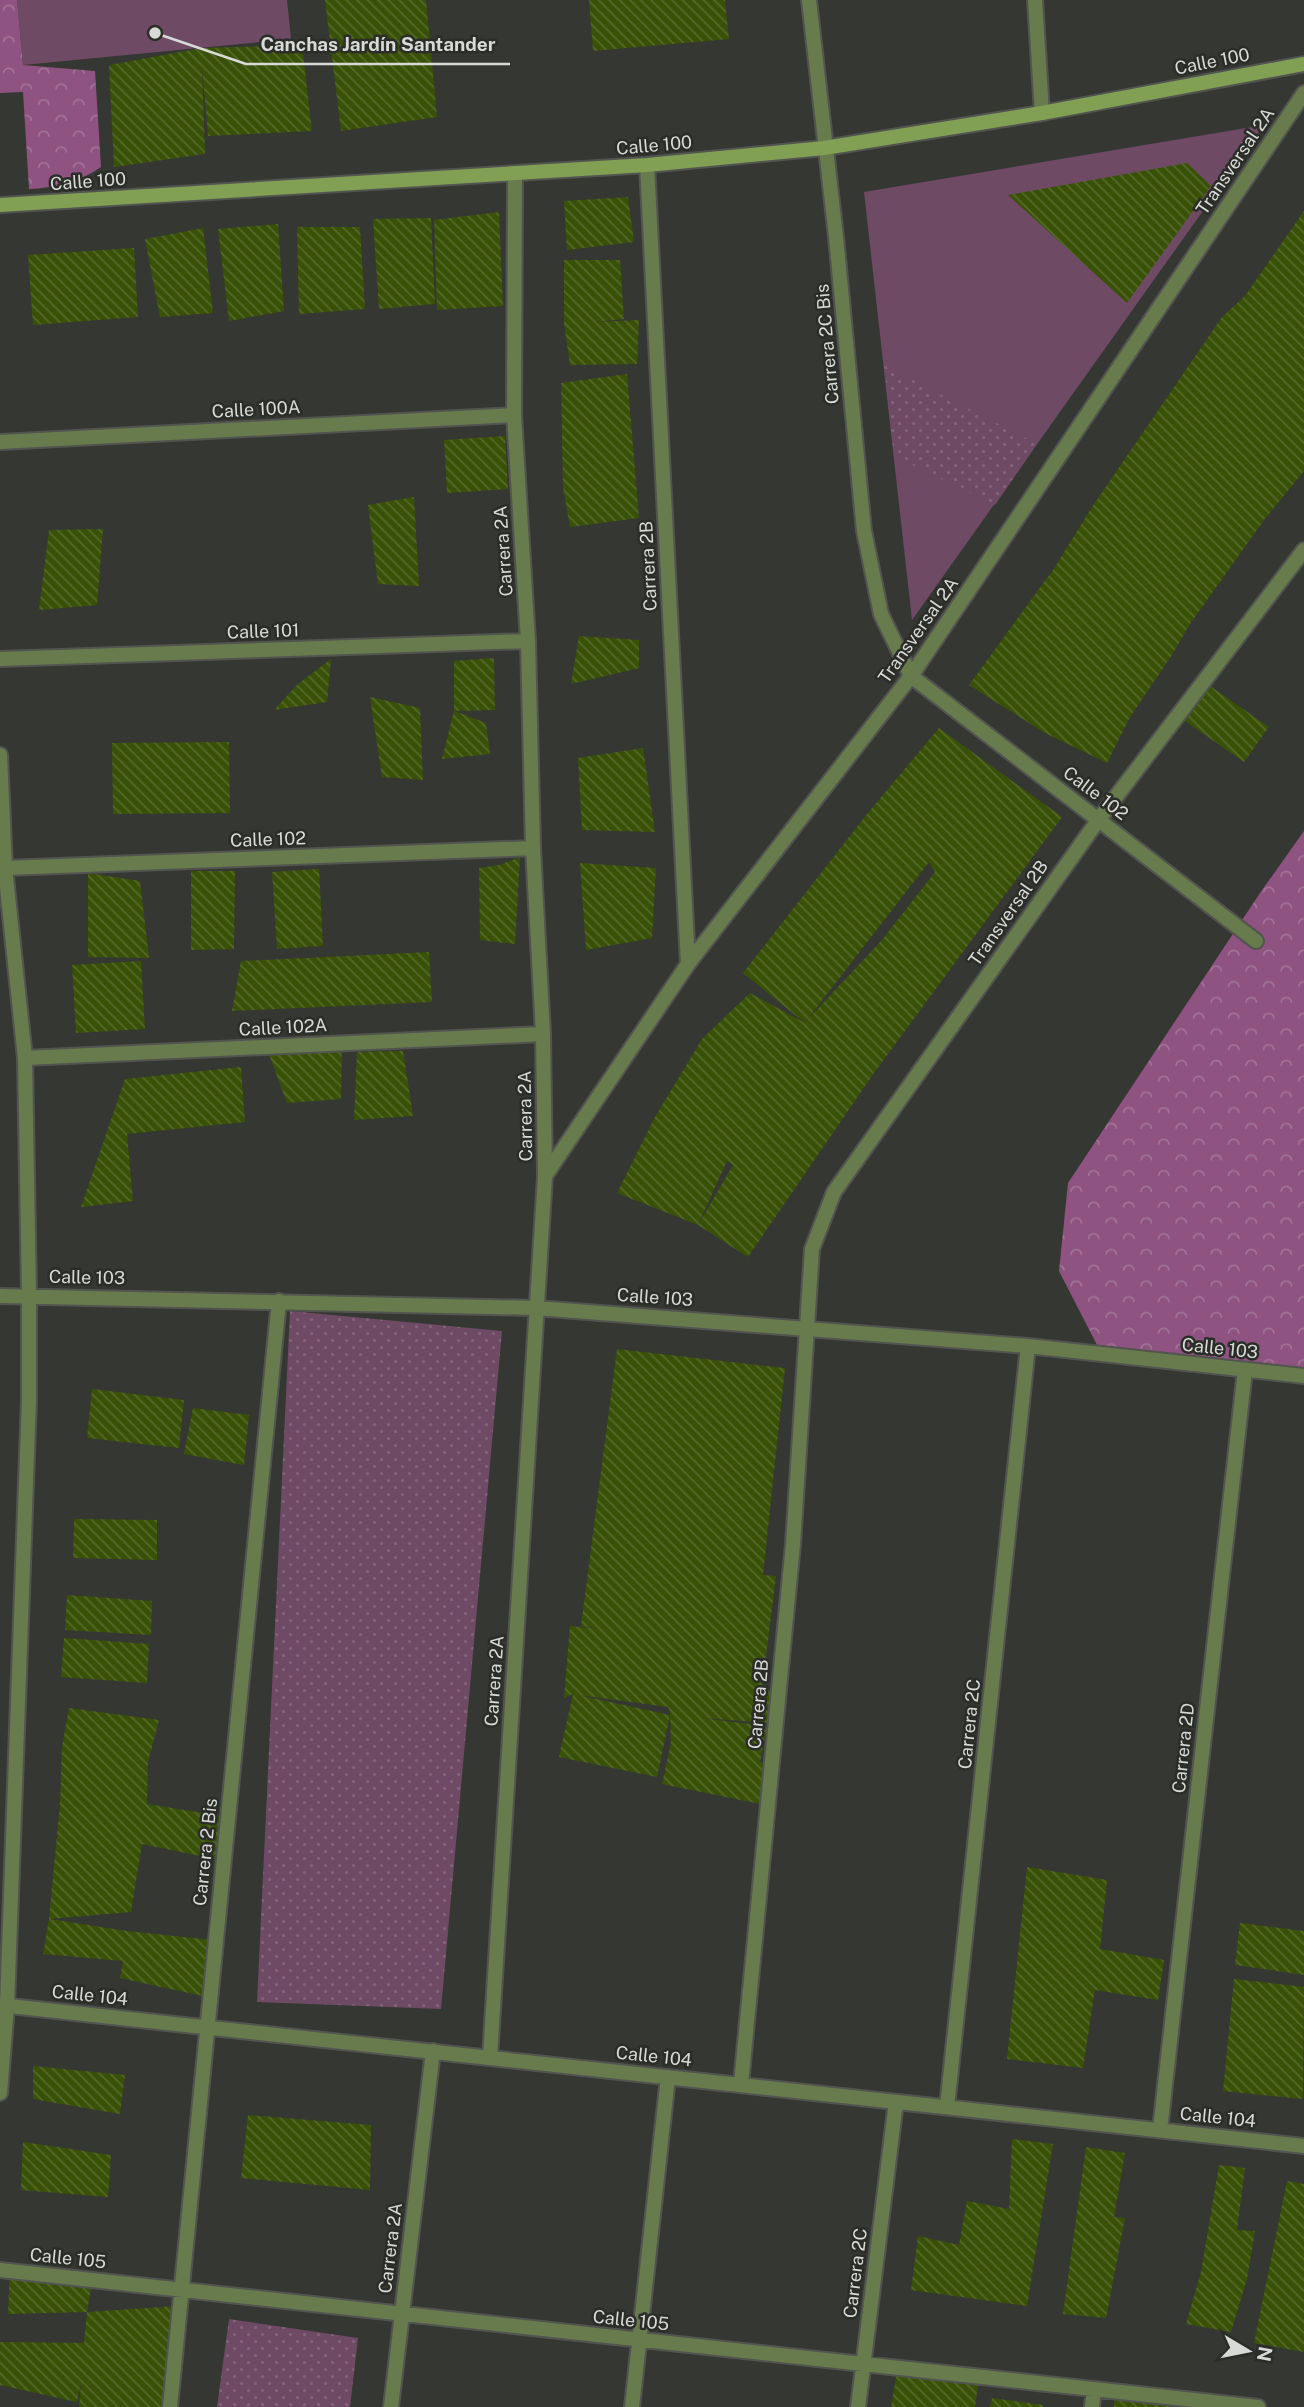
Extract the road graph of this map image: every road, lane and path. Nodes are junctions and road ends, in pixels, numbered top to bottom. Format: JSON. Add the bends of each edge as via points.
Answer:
{"nodes":[{"id":1,"x":809,"y":0,"type":"edge"},
{"id":2,"x":1035,"y":0,"type":"edge"},
{"id":3,"x":1304,"y":64,"type":"edge"},
{"id":4,"x":1304,"y":93,"type":"edge"},
{"id":5,"x":1042,"y":113,"type":"junction"},
{"id":6,"x":824,"y":148,"type":"junction"},
{"id":7,"x":647,"y":165,"type":"junction"},
{"id":8,"x":515,"y":174,"type":"junction"},
{"id":9,"x":0,"y":205,"type":"edge"},
{"id":10,"x":514,"y":415,"type":"junction"},
{"id":11,"x":0,"y":442,"type":"edge"},
{"id":12,"x":1304,"y":550,"type":"edge"},
{"id":13,"x":528,"y":641,"type":"junction"},
{"id":14,"x":0,"y":659,"type":"edge"},
{"id":15,"x":911,"y":676,"type":"junction"},
{"id":16,"x":0,"y":755,"type":"edge"},
{"id":17,"x":1099,"y":819,"type":"junction"},
{"id":18,"x":533,"y":848,"type":"junction"},
{"id":19,"x":5,"y":868,"type":"junction"},
{"id":20,"x":1256,"y":941,"type":"dead end"},
{"id":21,"x":688,"y":964,"type":"junction"},
{"id":22,"x":543,"y":1034,"type":"junction"},
{"id":23,"x":24,"y":1058,"type":"junction"},
{"id":24,"x":545,"y":1176,"type":"junction"},
{"id":25,"x":29,"y":1295,"type":"junction"},
{"id":26,"x":0,"y":1296,"type":"edge"},
{"id":27,"x":279,"y":1301,"type":"junction"},
{"id":28,"x":536,"y":1308,"type":"junction"},
{"id":29,"x":806,"y":1327,"type":"junction"},
{"id":30,"x":1028,"y":1346,"type":"junction"},
{"id":31,"x":1245,"y":1370,"type":"junction"},
{"id":32,"x":1304,"y":1376,"type":"edge"},
{"id":33,"x":3,"y":2005,"type":"edge"},
{"id":34,"x":207,"y":2027,"type":"junction"},
{"id":35,"x":433,"y":2051,"type":"junction"},
{"id":36,"x":490,"y":2057,"type":"junction"},
{"id":37,"x":668,"y":2077,"type":"junction"},
{"id":38,"x":741,"y":2084,"type":"junction"},
{"id":39,"x":0,"y":2093,"type":"edge"},
{"id":40,"x":896,"y":2102,"type":"junction"},
{"id":41,"x":947,"y":2107,"type":"junction"},
{"id":42,"x":1160,"y":2130,"type":"junction"},
{"id":43,"x":1304,"y":2146,"type":"edge"},
{"id":44,"x":0,"y":2270,"type":"edge"},
{"id":45,"x":181,"y":2290,"type":"junction"},
{"id":46,"x":402,"y":2314,"type":"junction"},
{"id":47,"x":638,"y":2340,"type":"junction"},
{"id":48,"x":862,"y":2364,"type":"junction"},
{"id":49,"x":1094,"y":2389,"type":"junction"},
{"id":50,"x":170,"y":2407,"type":"edge"},
{"id":51,"x":391,"y":2407,"type":"edge"},
{"id":52,"x":632,"y":2407,"type":"edge"},
{"id":53,"x":858,"y":2407,"type":"edge"},
{"id":54,"x":1092,"y":2407,"type":"edge"},
{"id":55,"x":1258,"y":2407,"type":"edge"}],
"edges":[{"from":1,"to":6,"type":"street","name":"Carrera 2C Bis"},
{"from":2,"to":5,"type":"street"},
{"from":3,"to":5,"type":"street","name":"Calle 100"},
{"from":4,"to":15,"type":"street","name":"Transversal 2A"},
{"from":5,"to":6,"type":"street","name":"Calle 100"},
{"from":6,"to":7,"type":"street","name":"Calle 100"},
{"from":6,"to":15,"type":"street","name":"Carrera 2C Bis","via":[[864,531],[881,614]]},
{"from":7,"to":8,"type":"street","name":"Calle 100"},
{"from":7,"to":21,"type":"street","name":"Carrera 2B"},
{"from":8,"to":9,"type":"street","name":"Calle 100"},
{"from":8,"to":10,"type":"street","name":"Carrera 2A"},
{"from":10,"to":11,"type":"street","name":"Calle 100A"},
{"from":10,"to":13,"type":"street","name":"Carrera 2A"},
{"from":12,"to":17,"type":"street","name":"Transversal 2B"},
{"from":13,"to":14,"type":"street","name":"Calle 101"},
{"from":13,"to":18,"type":"street","name":"Carrera 2A"},
{"from":15,"to":17,"type":"street","name":"Calle 102"},
{"from":15,"to":21,"type":"street","name":"Transversal 2A"},
{"from":16,"to":19,"type":"street"},
{"from":17,"to":20,"type":"street","name":"Calle 102"},
{"from":17,"to":29,"type":"street","name":"Transversal 2B","via":[[834,1192],[812,1249]]},
{"from":18,"to":19,"type":"street","name":"Calle 102"},
{"from":18,"to":22,"type":"street","name":"Carrera 2A"},
{"from":19,"to":23,"type":"street"},
{"from":21,"to":24,"type":"street","name":"Transversal 2A"},
{"from":22,"to":23,"type":"street","name":"Calle 102A"},
{"from":22,"to":24,"type":"street","name":"Carrera 2A"},
{"from":23,"to":25,"type":"street"},
{"from":24,"to":28,"type":"street","name":"Carrera 2A"},
{"from":25,"to":26,"type":"street","name":"Calle 103"},
{"from":25,"to":27,"type":"street","name":"Calle 103"},
{"from":25,"to":33,"type":"street","via":[[29,1399]]},
{"from":27,"to":28,"type":"street","name":"Calle 103"},
{"from":27,"to":34,"type":"street","name":"Carrera 2 Bis"},
{"from":28,"to":29,"type":"street","name":"Calle 103"},
{"from":28,"to":36,"type":"street","name":"Carrera 2A"},
{"from":29,"to":30,"type":"street","name":"Calle 103"},
{"from":29,"to":38,"type":"street","name":"Carrera 2B","via":[[793,1544]]},
{"from":30,"to":31,"type":"street","name":"Calle 103"},
{"from":30,"to":41,"type":"street","name":"Carrera 2C"},
{"from":31,"to":32,"type":"street","name":"Calle 103"},
{"from":31,"to":42,"type":"street","name":"Carrera 2D"},
{"from":33,"to":34,"type":"street","name":"Calle 104"},
{"from":33,"to":39,"type":"street"},
{"from":34,"to":35,"type":"street","name":"Calle 104"},
{"from":34,"to":45,"type":"street","name":"Carrera 2 Bis"},
{"from":35,"to":36,"type":"street","name":"Calle 104"},
{"from":35,"to":46,"type":"street","name":"Carrera 2A"},
{"from":36,"to":37,"type":"street","name":"Calle 104"},
{"from":37,"to":38,"type":"street","name":"Calle 104"},
{"from":37,"to":47,"type":"street"},
{"from":38,"to":40,"type":"street","name":"Calle 104"},
{"from":40,"to":41,"type":"street","name":"Calle 104"},
{"from":40,"to":48,"type":"street","name":"Carrera 2C"},
{"from":41,"to":42,"type":"street","name":"Calle 104"},
{"from":42,"to":43,"type":"street","name":"Calle 104"},
{"from":44,"to":45,"type":"street","name":"Calle 105"},
{"from":45,"to":46,"type":"street","name":"Calle 105"},
{"from":45,"to":50,"type":"street","name":"Carrera 2 Bis"},
{"from":46,"to":47,"type":"street","name":"Calle 105"},
{"from":46,"to":51,"type":"street","name":"Carrera 2A"},
{"from":47,"to":48,"type":"street","name":"Calle 105"},
{"from":47,"to":52,"type":"street"},
{"from":48,"to":49,"type":"street","name":"Calle 105"},
{"from":48,"to":53,"type":"street","name":"Carrera 2C"},
{"from":49,"to":54,"type":"street"},
{"from":49,"to":55,"type":"street","name":"Calle 105"}]}
